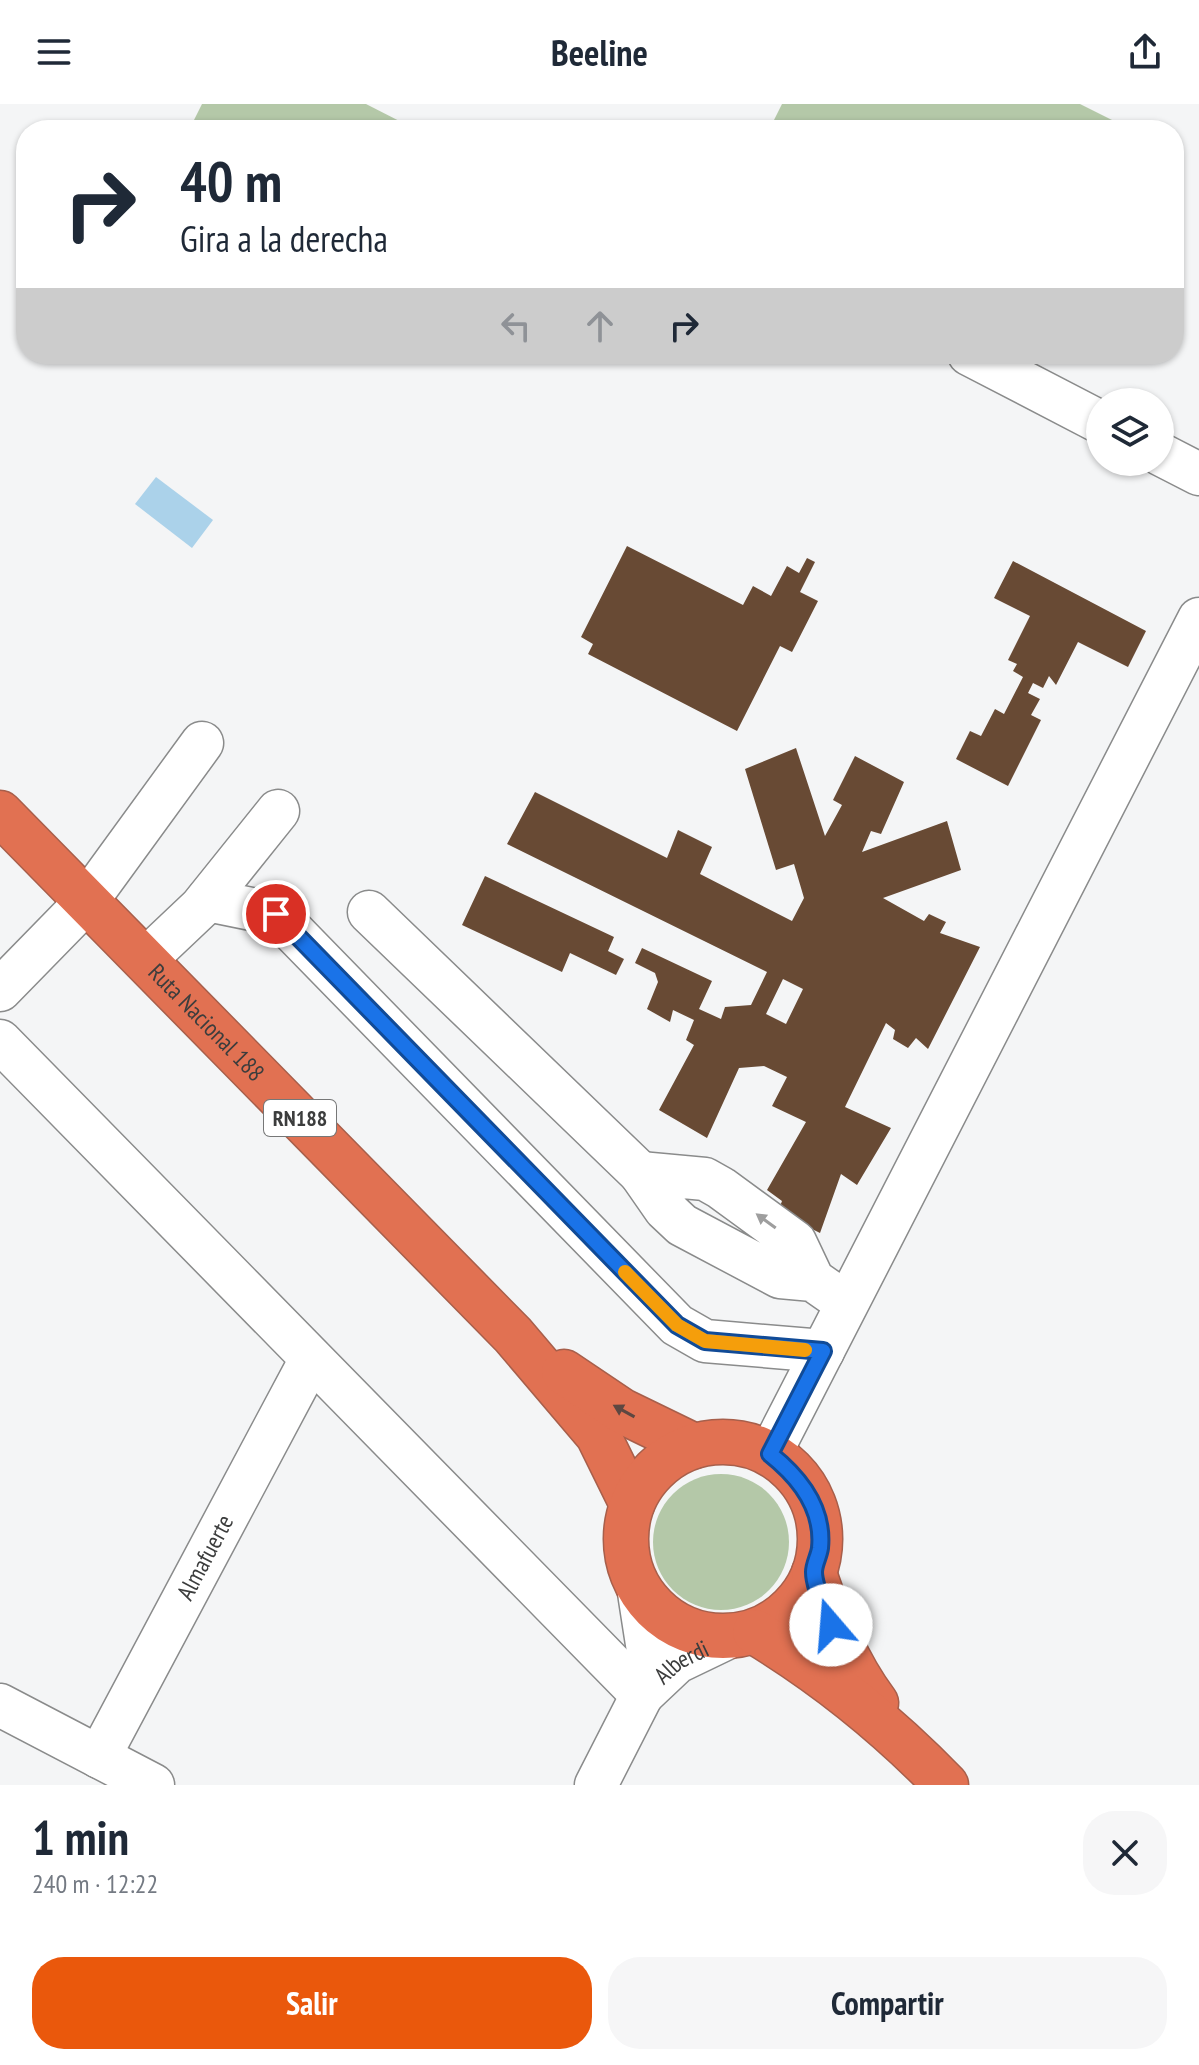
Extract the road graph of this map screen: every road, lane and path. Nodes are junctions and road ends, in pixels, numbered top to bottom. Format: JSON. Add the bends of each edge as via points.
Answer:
{"nodes":[{"id":1,"x":988,"y":364,"type":"edge"},
{"id":2,"x":1086,"y":415,"type":"edge"},
{"id":3,"x":1174,"y":461,"type":"edge"},
{"id":4,"x":1199,"y":474,"type":"edge"},
{"id":5,"x":1199,"y":619,"type":"edge"},
{"id":6,"x":202,"y":743,"type":"dead end"},
{"id":7,"x":278,"y":811,"type":"dead end"},
{"id":8,"x":0,"y":813,"type":"edge"},
{"id":9,"x":207,"y":900,"type":"junction"},
{"id":10,"x":87,"y":901,"type":"junction"},
{"id":11,"x":369,"y":912,"type":"dead end"},
{"id":12,"x":145,"y":960,"type":"junction"},
{"id":13,"x":0,"y":990,"type":"edge"},
{"id":14,"x":0,"y":1041,"type":"edge"},
{"id":15,"x":830,"y":1292,"type":"junction"},
{"id":16,"x":513,"y":1335,"type":"junction"},
{"id":17,"x":823,"y":1351,"type":"junction"},
{"id":18,"x":311,"y":1359,"type":"junction"},
{"id":19,"x":694,"y":1446,"type":"junction"},
{"id":20,"x":770,"y":1454,"type":"junction"},
{"id":21,"x":632,"y":1504,"type":"junction"},
{"id":22,"x":814,"y":1573,"type":"junction"},
{"id":23,"x":638,"y":1586,"type":"junction"},
{"id":24,"x":742,"y":1634,"type":"junction"},
{"id":25,"x":642,"y":1695,"type":"junction"},
{"id":26,"x":0,"y":1705,"type":"edge"},
{"id":27,"x":909,"y":1746,"type":"junction"},
{"id":28,"x":99,"y":1757,"type":"junction"},
{"id":29,"x":153,"y":1785,"type":"edge"},
{"id":30,"x":596,"y":1785,"type":"edge"},
{"id":31,"x":946,"y":1785,"type":"edge"}],
"edges":[{"from":1,"to":2,"type":"street"},
{"from":3,"to":4,"type":"street"},
{"from":5,"to":15,"type":"street"},
{"from":6,"to":10,"type":"street"},
{"from":7,"to":9,"type":"street"},
{"from":8,"to":10,"type":"highway","name":"Ruta Nacional 188","number":"RN188"},
{"from":9,"to":12,"type":"street"},
{"from":9,"to":17,"type":"street","via":[[276,914],[677,1325],[705,1341]]},
{"from":10,"to":12,"type":"highway","name":"Ruta Nacional 188","number":"RN188"},
{"from":10,"to":13,"type":"street"},
{"from":11,"to":15,"type":"street","via":[[640,1173],[705,1179],[721,1188],[795,1242]]},
{"from":12,"to":16,"type":"highway","name":"Ruta Nacional 188","number":"RN188"},
{"from":14,"to":18,"type":"street"},
{"from":15,"to":17,"type":"street"},
{"from":19,"to":16,"type":"highway","name":"Ruta Nacional 188","number":"RN188","one_way":true,"via":[[622,1411]]},
{"from":16,"to":21,"type":"highway","name":"Ruta Nacional 188","number":"RN188","via":[[598,1435]]},
{"from":17,"to":20,"type":"street"},
{"from":18,"to":25,"type":"street"},
{"from":18,"to":28,"type":"street","name":"Almafuerte"},
{"from":19,"to":20,"type":"highway","via":[[746,1444]]},
{"from":19,"to":21,"type":"highway","via":[[668,1458],[647,1478]]},
{"from":20,"to":22,"type":"highway","via":[[800,1482],[818,1518],[820,1546]]},
{"from":21,"to":23,"type":"highway","via":[[627,1560]]},
{"from":22,"to":24,"type":"highway","via":[[801,1598],[781,1618]]},
{"from":22,"to":27,"type":"highway","via":[[853,1674]]},
{"from":23,"to":24,"type":"highway","via":[[654,1609],[677,1626],[702,1635]]},
{"from":23,"to":25,"type":"street","name":"Alberdi","via":[[649,1657]]},
{"from":24,"to":25,"type":"street","name":"Alberdi","via":[[677,1662]]},
{"from":24,"to":27,"type":"highway","via":[[811,1666]]},
{"from":25,"to":30,"type":"street","name":"Alberdi"},
{"from":26,"to":28,"type":"street"},
{"from":27,"to":31,"type":"highway"},
{"from":28,"to":29,"type":"street"}]}
